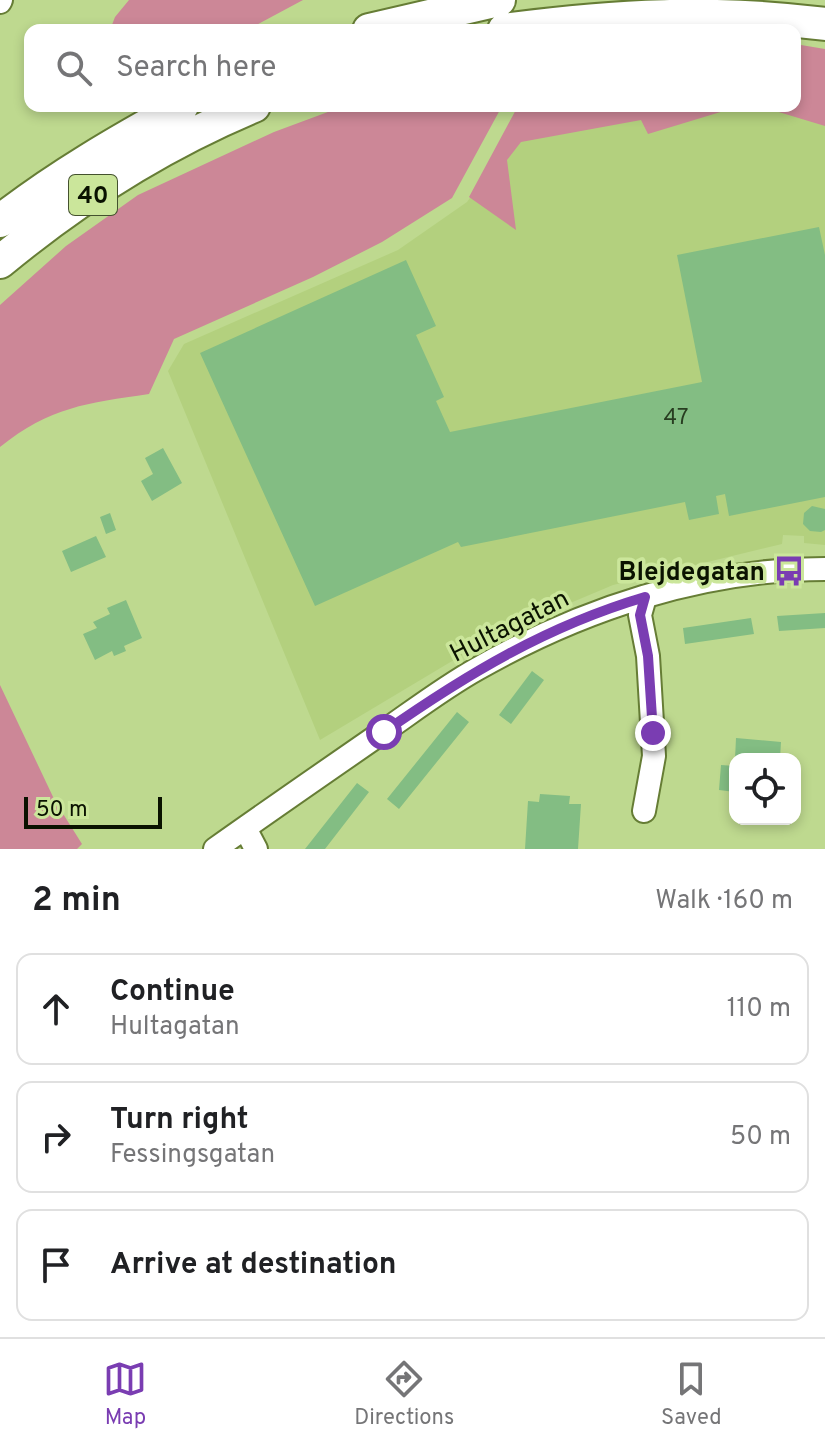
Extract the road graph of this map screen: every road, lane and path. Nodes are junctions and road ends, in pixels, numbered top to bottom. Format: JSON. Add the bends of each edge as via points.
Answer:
{"nodes":[{"id":1,"x":499,"y":0,"type":"edge"},
{"id":2,"x":395,"y":24,"type":"edge"},
{"id":3,"x":548,"y":24,"type":"edge"},
{"id":4,"x":825,"y":24,"type":"edge"},
{"id":5,"x":171,"y":112,"type":"edge"},
{"id":6,"x":242,"y":112,"type":"edge"},
{"id":7,"x":0,"y":221,"type":"edge"},
{"id":8,"x":0,"y":262,"type":"edge"},
{"id":9,"x":825,"y":569,"type":"edge"},
{"id":10,"x":645,"y":597,"type":"junction"},
{"id":11,"x":644,"y":811,"type":"dead end"},
{"id":12,"x":245,"y":828,"type":"junction"},
{"id":13,"x":215,"y":849,"type":"edge"},
{"id":14,"x":256,"y":849,"type":"edge"}],
"edges":[{"from":1,"to":2,"type":"highway"},
{"from":3,"to":4,"type":"highway","via":[[683,14]]},
{"from":5,"to":7,"type":"highway","number":"40"},
{"from":6,"to":8,"type":"highway","number":"40","via":[[148,158]]},
{"from":9,"to":10,"type":"street","name":"Hultagatan","via":[[728,578]]},
{"from":10,"to":11,"type":"street","via":[[640,615],[654,756]]},
{"from":10,"to":12,"type":"street","name":"Hultagatan","via":[[580,620],[476,670]]},
{"from":12,"to":13,"type":"street","name":"Hultagatan"},
{"from":12,"to":14,"type":"street"}]}
